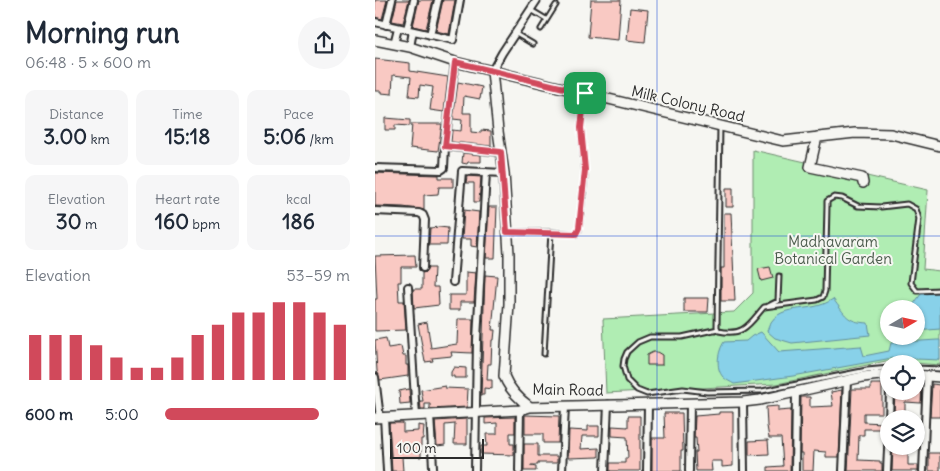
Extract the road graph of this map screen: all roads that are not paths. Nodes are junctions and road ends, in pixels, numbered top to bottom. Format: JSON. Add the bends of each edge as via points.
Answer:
{"nodes":[{"id":1,"x":392,"y":0,"type":"edge"},
{"id":2,"x":414,"y":0,"type":"edge"},
{"id":3,"x":438,"y":0,"type":"edge"},
{"id":4,"x":460,"y":0,"type":"edge"},
{"id":5,"x":537,"y":0,"type":"edge"},
{"id":6,"x":556,"y":5,"type":"dead end"},
{"id":7,"x":530,"y":10,"type":"junction"},
{"id":8,"x":546,"y":19,"type":"junction"},
{"id":9,"x":375,"y":22,"type":"edge"},
{"id":10,"x":387,"y":25,"type":"junction"},
{"id":11,"x":398,"y":28,"type":"junction"},
{"id":12,"x":541,"y":29,"type":"dead end"},
{"id":13,"x":410,"y":30,"type":"junction"},
{"id":14,"x":515,"y":33,"type":"junction"},
{"id":15,"x":430,"y":35,"type":"junction"},
{"id":16,"x":375,"y":40,"type":"edge"},
{"id":17,"x":394,"y":44,"type":"junction"},
{"id":18,"x":533,"y":44,"type":"dead end"},
{"id":19,"x":410,"y":47,"type":"junction"},
{"id":20,"x":455,"y":62,"type":"junction"},
{"id":21,"x":492,"y":71,"type":"junction"},
{"id":22,"x":585,"y":93,"type":"junction"},
{"id":23,"x":720,"y":126,"type":"junction"},
{"id":24,"x":817,"y":137,"type":"junction"},
{"id":25,"x":445,"y":146,"type":"junction"},
{"id":26,"x":940,"y":146,"type":"edge"},
{"id":27,"x":501,"y":152,"type":"junction"},
{"id":28,"x":375,"y":168,"type":"edge"},
{"id":29,"x":486,"y":172,"type":"junction"},
{"id":30,"x":503,"y":173,"type":"junction"},
{"id":31,"x":863,"y":183,"type":"dead end"},
{"id":32,"x":375,"y":211,"type":"edge"},
{"id":33,"x":507,"y":232,"type":"junction"},
{"id":34,"x":551,"y":232,"type":"junction"},
{"id":35,"x":423,"y":268,"type":"dead end"},
{"id":36,"x":779,"y":276,"type":"dead end"},
{"id":37,"x":453,"y":282,"type":"dead end"},
{"id":38,"x":408,"y":288,"type":"dead end"},
{"id":39,"x":940,"y":290,"type":"edge"},
{"id":40,"x":764,"y":307,"type":"junction"},
{"id":41,"x":718,"y":329,"type":"junction"},
{"id":42,"x":544,"y":354,"type":"dead end"},
{"id":43,"x":925,"y":368,"type":"edge"},
{"id":44,"x":880,"y":369,"type":"edge"},
{"id":45,"x":940,"y":369,"type":"edge"},
{"id":46,"x":880,"y":375,"type":"edge"},
{"id":47,"x":927,"y":376,"type":"joint"},
{"id":48,"x":375,"y":377,"type":"edge"},
{"id":49,"x":940,"y":377,"type":"edge"},
{"id":50,"x":847,"y":380,"type":"junction"},
{"id":51,"x":796,"y":392,"type":"junction"},
{"id":52,"x":743,"y":402,"type":"junction"},
{"id":53,"x":689,"y":403,"type":"junction"},
{"id":54,"x":608,"y":404,"type":"junction"},
{"id":55,"x":648,"y":404,"type":"junction"},
{"id":56,"x":530,"y":406,"type":"junction"},
{"id":57,"x":565,"y":406,"type":"junction"},
{"id":58,"x":520,"y":410,"type":"junction"},
{"id":59,"x":474,"y":413,"type":"junction"},
{"id":60,"x":430,"y":415,"type":"junction"},
{"id":61,"x":417,"y":416,"type":"junction"},
{"id":62,"x":380,"y":418,"type":"edge"},
{"id":63,"x":888,"y":455,"type":"edge"},
{"id":64,"x":433,"y":467,"type":"dead end"},
{"id":65,"x":387,"y":471,"type":"edge"},
{"id":66,"x":475,"y":471,"type":"edge"},
{"id":67,"x":519,"y":471,"type":"edge"},
{"id":68,"x":562,"y":471,"type":"edge"},
{"id":69,"x":605,"y":471,"type":"edge"},
{"id":70,"x":647,"y":471,"type":"edge"},
{"id":71,"x":689,"y":471,"type":"edge"},
{"id":72,"x":744,"y":471,"type":"edge"},
{"id":73,"x":795,"y":471,"type":"edge"},
{"id":74,"x":843,"y":471,"type":"edge"},
{"id":75,"x":887,"y":471,"type":"edge"},
{"id":76,"x":923,"y":471,"type":"edge"}],
"edges":[{"from":1,"to":10,"type":"street"},
{"from":2,"to":13,"type":"street"},
{"from":3,"to":15,"type":"street"},
{"from":4,"to":15,"type":"street","via":[[453,40]]},
{"from":5,"to":7,"type":"street"},
{"from":6,"to":8,"type":"lane"},
{"from":7,"to":8,"type":"lane"},
{"from":7,"to":14,"type":"street"},
{"from":8,"to":12,"type":"lane"},
{"from":9,"to":10,"type":"street"},
{"from":10,"to":11,"type":"street"},
{"from":11,"to":13,"type":"street"},
{"from":11,"to":17,"type":"street"},
{"from":13,"to":15,"type":"street"},
{"from":13,"to":19,"type":"street"},
{"from":14,"to":18,"type":"lane"},
{"from":14,"to":21,"type":"street"},
{"from":16,"to":17,"type":"street","name":"Milk Colony Road"},
{"from":17,"to":19,"type":"street","name":"Milk Colony Road"},
{"from":19,"to":20,"type":"street","name":"Milk Colony Road"},
{"from":20,"to":21,"type":"street","name":"Milk Colony Road"},
{"from":20,"to":25,"type":"street"},
{"from":21,"to":22,"type":"street","name":"Milk Colony Road"},
{"from":21,"to":27,"type":"street","name":"Main Road"},
{"from":22,"to":23,"type":"street","name":"Milk Colony Road"},
{"from":22,"to":34,"type":"lane","via":[[581,128],[585,170],[579,230],[576,234]]},
{"from":23,"to":24,"type":"street","name":"Milk Colony Road","via":[[783,140]]},
{"from":23,"to":41,"type":"lane"},
{"from":24,"to":26,"type":"street","name":"Milk Colony Road","via":[[891,134]]},
{"from":24,"to":31,"type":"street","via":[[810,167],[862,178]]},
{"from":25,"to":27,"type":"street"},
{"from":25,"to":28,"type":"street","via":[[442,170]]},
{"from":27,"to":30,"type":"street","name":"Main Road"},
{"from":29,"to":30,"type":"street"},
{"from":29,"to":37,"type":"street","via":[[462,171]]},
{"from":29,"to":59,"type":"street"},
{"from":30,"to":33,"type":"street","name":"Main Road"},
{"from":32,"to":35,"type":"street","via":[[423,215]]},
{"from":33,"to":34,"type":"lane"},
{"from":33,"to":56,"type":"street","name":"Main Road","via":[[509,304],[504,376],[513,391]]},
{"from":34,"to":42,"type":"lane"},
{"from":36,"to":40,"type":"lane","via":[[778,301]]},
{"from":38,"to":61,"type":"street"},
{"from":39,"to":40,"type":"lane","via":[[917,291],[911,283],[919,219],[917,209],[907,204],[858,206],[834,197],[827,202],[823,297],[809,302]]},
{"from":40,"to":41,"type":"lane","via":[[746,328],[729,332]]},
{"from":41,"to":44,"type":"lane","via":[[682,337],[650,337],[638,342],[624,359],[627,380],[647,394],[676,389],[762,391]]},
{"from":43,"to":45,"type":"lane"},
{"from":46,"to":50,"type":"street","name":"Main Road"},
{"from":47,"to":49,"type":"street"},
{"from":47,"to":76,"type":"street"},
{"from":48,"to":62,"type":"street"},
{"from":50,"to":51,"type":"street","name":"Main Road"},
{"from":50,"to":74,"type":"street"},
{"from":51,"to":52,"type":"street","name":"Main Road"},
{"from":51,"to":73,"type":"street"},
{"from":52,"to":53,"type":"street","name":"Main Road"},
{"from":52,"to":72,"type":"street"},
{"from":53,"to":55,"type":"street","name":"Main Road"},
{"from":53,"to":71,"type":"street"},
{"from":54,"to":55,"type":"street","name":"Main Road"},
{"from":54,"to":57,"type":"street","name":"Main Road"},
{"from":54,"to":69,"type":"street"},
{"from":55,"to":70,"type":"street"},
{"from":56,"to":57,"type":"street","name":"Main Road"},
{"from":56,"to":58,"type":"street"},
{"from":57,"to":68,"type":"street"},
{"from":58,"to":59,"type":"street"},
{"from":58,"to":67,"type":"street"},
{"from":59,"to":60,"type":"street"},
{"from":59,"to":66,"type":"street"},
{"from":60,"to":61,"type":"street"},
{"from":60,"to":64,"type":"street"},
{"from":61,"to":62,"type":"street"},
{"from":62,"to":65,"type":"street"},
{"from":63,"to":75,"type":"street"}]}
